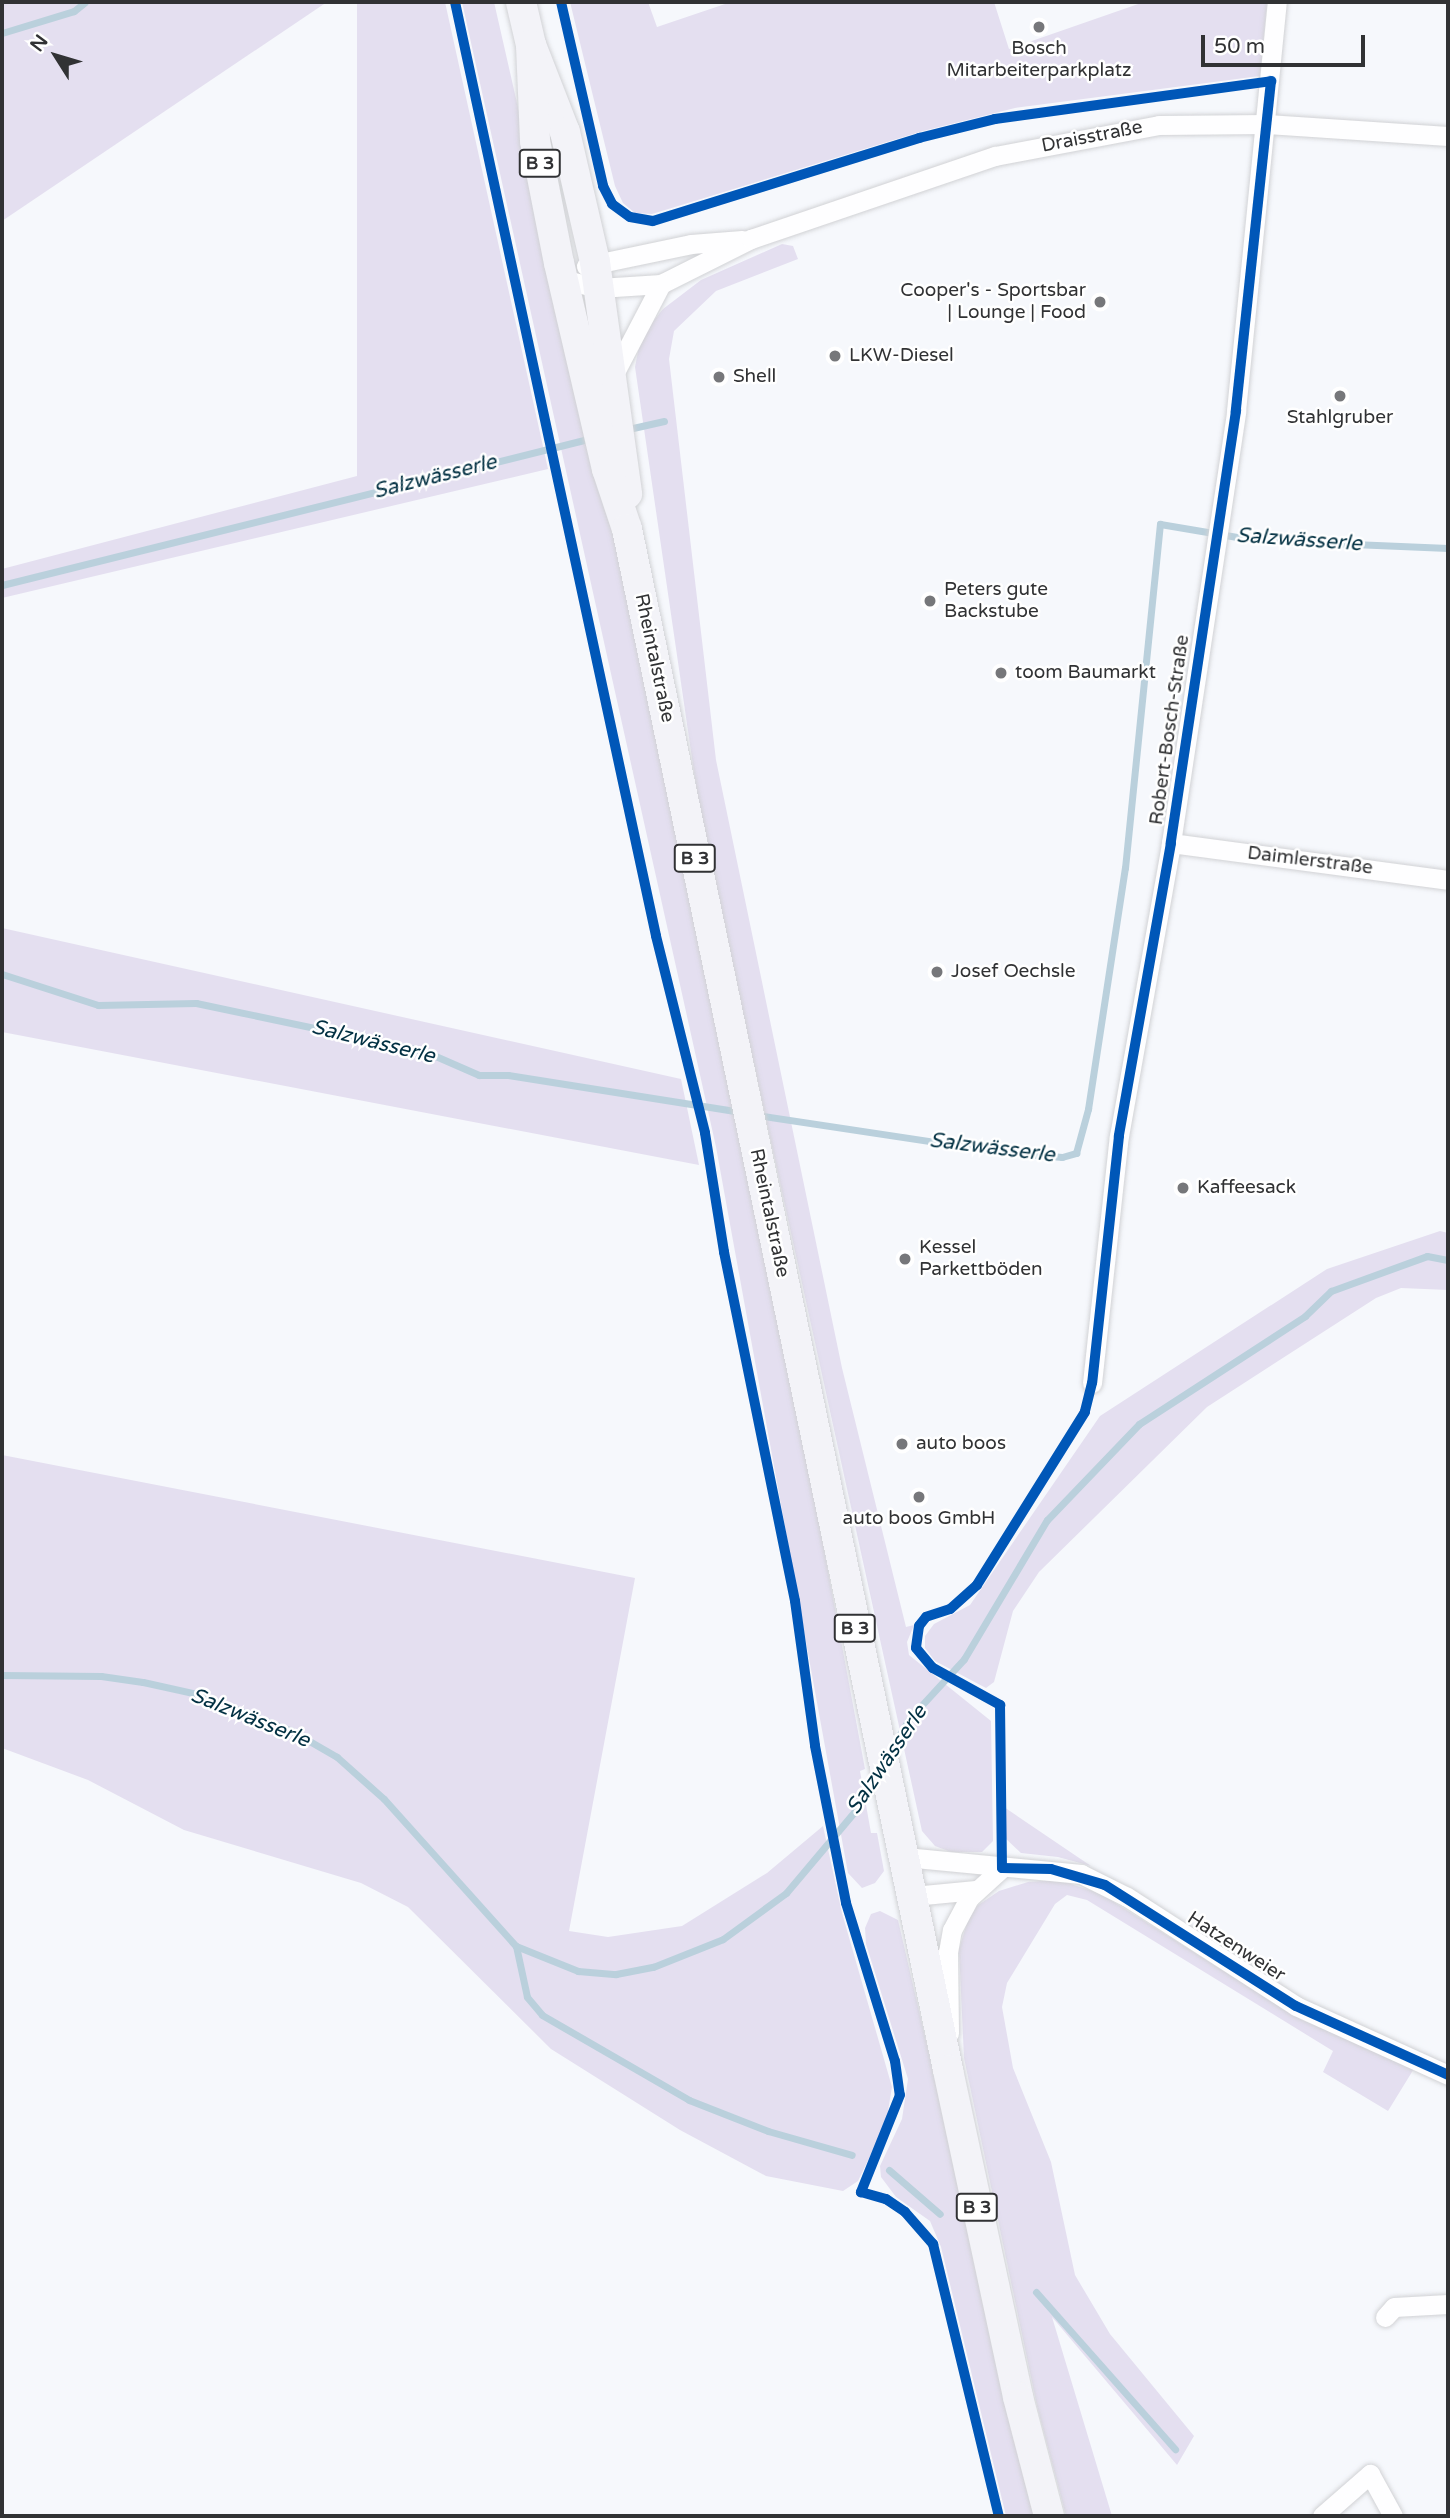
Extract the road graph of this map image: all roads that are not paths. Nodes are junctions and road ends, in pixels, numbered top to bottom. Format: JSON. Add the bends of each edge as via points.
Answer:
{"nodes":[{"id":1,"x":521,"y":2,"type":"edge"},
{"id":2,"x":1277,"y":2,"type":"edge"},
{"id":3,"x":531,"y":45,"type":"junction"},
{"id":4,"x":1267,"y":124,"type":"junction"},
{"id":5,"x":1448,"y":136,"type":"edge"},
{"id":6,"x":751,"y":239,"type":"junction"},
{"id":7,"x":597,"y":275,"type":"junction"},
{"id":8,"x":562,"y":279,"type":"junction"},
{"id":9,"x":661,"y":284,"type":"junction"},
{"id":10,"x":612,"y":377,"type":"junction"},
{"id":11,"x":604,"y":409,"type":"junction"},
{"id":12,"x":1171,"y":843,"type":"junction"},
{"id":13,"x":1448,"y":880,"type":"edge"},
{"id":14,"x":1092,"y":1383,"type":"dead end"},
{"id":15,"x":905,"y":1857,"type":"junction"},
{"id":16,"x":1002,"y":1868,"type":"junction"},
{"id":17,"x":976,"y":1890,"type":"junction"},
{"id":18,"x":913,"y":1896,"type":"junction"},
{"id":19,"x":948,"y":2070,"type":"junction"},
{"id":20,"x":1448,"y":2075,"type":"edge"},
{"id":21,"x":1448,"y":2304,"type":"edge"},
{"id":22,"x":1385,"y":2317,"type":"dead end"},
{"id":23,"x":1049,"y":2516,"type":"edge"},
{"id":24,"x":1322,"y":2516,"type":"edge"},
{"id":25,"x":1393,"y":2516,"type":"edge"}],
"edges":[{"from":1,"to":3,"type":"main road","name":"Rheintalstraße","number":"B 3"},
{"from":2,"to":4,"type":"street","name":"Robert-Bosch-Straße"},
{"from":3,"to":7,"type":"main road","name":"Rheintalstraße","number":"B 3","via":[[565,132]]},
{"from":3,"to":8,"type":"main road","name":"Rheintalstraße","number":"B 3","via":[[535,141]]},
{"from":4,"to":5,"type":"street","name":"Draisstraße"},
{"from":4,"to":6,"type":"street","name":"Draisstraße","via":[[1159,125],[995,156]]},
{"from":4,"to":12,"type":"street","name":"Robert-Bosch-Straße","via":[[1236,411]]},
{"from":6,"to":7,"type":"street","name":"Draisstraße","via":[[691,244]]},
{"from":6,"to":9,"type":"street","name":"Draisstraße"},
{"from":7,"to":8,"type":"street","name":"Draisstraße"},
{"from":7,"to":9,"type":"street","name":"Draisstraße"},
{"from":7,"to":10,"type":"main road","name":"Rheintalstraße","number":"B 3"},
{"from":8,"to":11,"type":"main road","name":"Rheintalstraße","number":"B 3"},
{"from":9,"to":10,"type":"street"},
{"from":10,"to":11,"type":"main road","name":"Rheintalstraße","number":"B 3"},
{"from":11,"to":15,"type":"main road","name":"Rheintalstraße","number":"B 3"},
{"from":12,"to":13,"type":"street","name":"Daimlerstraße"},
{"from":12,"to":14,"type":"street","name":"Robert-Bosch-Straße","via":[[1119,1136]]},
{"from":15,"to":16,"type":"street","name":"Hatzenweier"},
{"from":15,"to":18,"type":"main road","name":"Rheintalstraße","number":"B 3"},
{"from":16,"to":17,"type":"street"},
{"from":16,"to":20,"type":"street","name":"Hatzenweier","via":[[1051,1869],[1105,1885],[1296,2006]]},
{"from":17,"to":18,"type":"street"},
{"from":17,"to":19,"type":"street","via":[[959,1913],[948,1952]]},
{"from":18,"to":19,"type":"main road","number":"B 3"},
{"from":19,"to":23,"type":"main road","number":"B 3","via":[[1018,2397]]},
{"from":21,"to":22,"type":"street","via":[[1394,2307]]},
{"from":24,"to":25,"type":"street","via":[[1370,2474]]}]}
